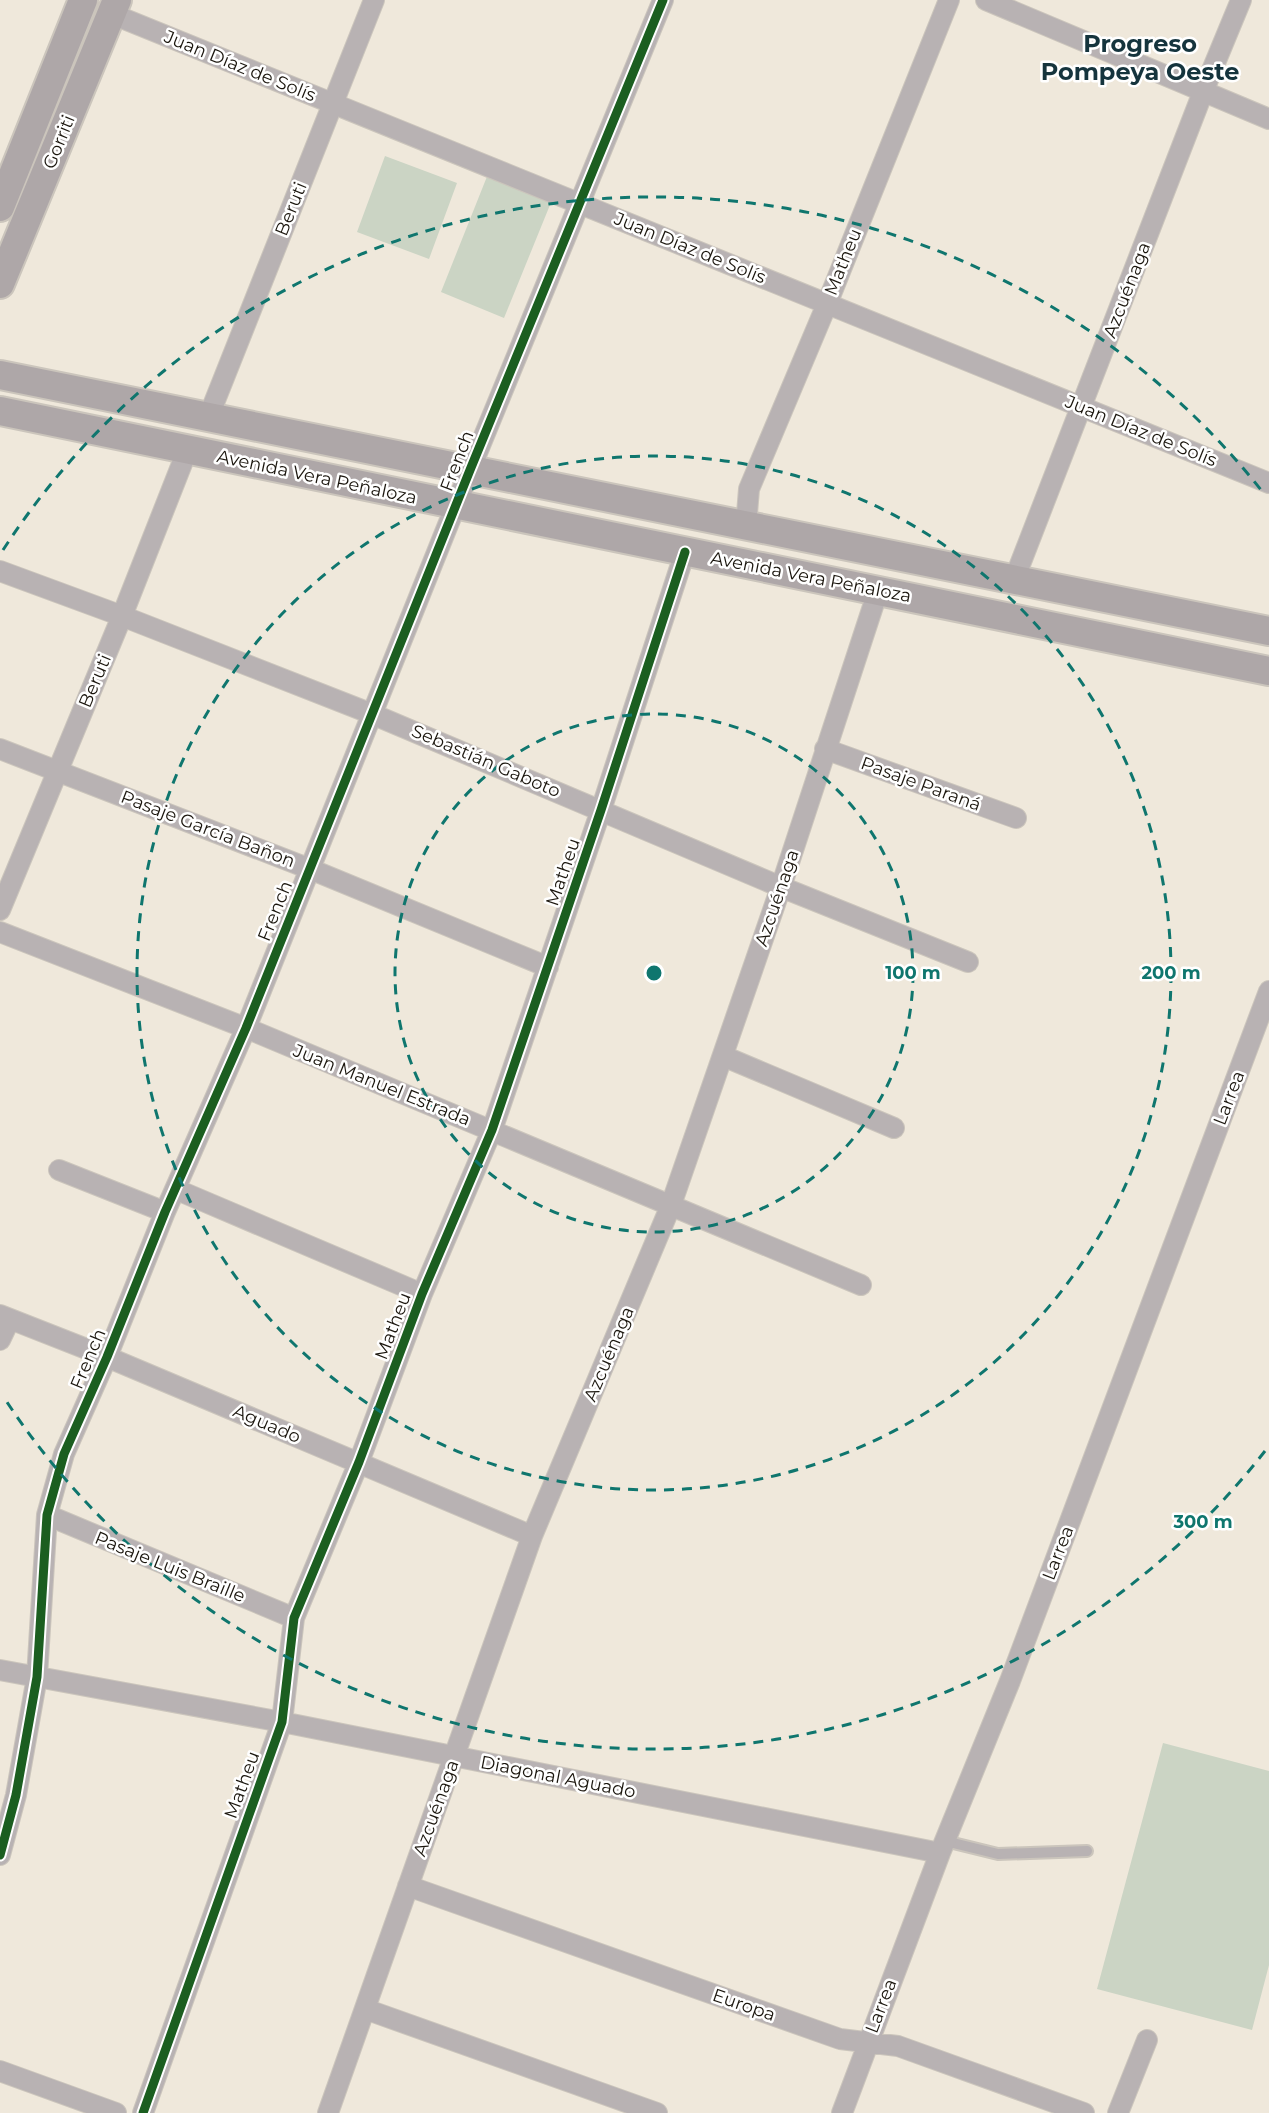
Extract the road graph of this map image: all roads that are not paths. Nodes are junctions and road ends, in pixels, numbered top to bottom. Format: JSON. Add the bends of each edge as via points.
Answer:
{"nodes":[{"id":1,"x":83,"y":0,"type":"edge"},
{"id":2,"x":374,"y":0,"type":"edge"},
{"id":3,"x":663,"y":0,"type":"edge"},
{"id":4,"x":949,"y":0,"type":"edge"},
{"id":5,"x":987,"y":0,"type":"edge"},
{"id":6,"x":1241,"y":0,"type":"edge"},
{"id":7,"x":114,"y":7,"type":"edge"},
{"id":8,"x":1203,"y":92,"type":"junction"},
{"id":9,"x":332,"y":103,"type":"junction"},
{"id":10,"x":1269,"y":119,"type":"edge"},
{"id":11,"x":579,"y":203,"type":"junction"},
{"id":12,"x":0,"y":207,"type":"edge"},
{"id":13,"x":0,"y":284,"type":"edge"},
{"id":14,"x":827,"y":304,"type":"junction"},
{"id":15,"x":0,"y":375,"type":"edge"},
{"id":16,"x":1081,"y":407,"type":"junction"},
{"id":17,"x":0,"y":411,"type":"edge"},
{"id":18,"x":208,"y":418,"type":"junction"},
{"id":19,"x":187,"y":451,"type":"junction"},
{"id":20,"x":470,"y":470,"type":"junction"},
{"id":21,"x":1269,"y":483,"type":"edge"},
{"id":22,"x":457,"y":506,"type":"junction"},
{"id":23,"x":746,"y":526,"type":"junction"},
{"id":24,"x":685,"y":552,"type":"junction"},
{"id":25,"x":0,"y":571,"type":"edge"},
{"id":26,"x":1014,"y":580,"type":"junction"},
{"id":27,"x":878,"y":591,"type":"junction"},
{"id":28,"x":122,"y":616,"type":"junction"},
{"id":29,"x":1269,"y":631,"type":"edge"},
{"id":30,"x":1269,"y":671,"type":"edge"},
{"id":31,"x":372,"y":714,"type":"junction"},
{"id":32,"x":0,"y":749,"type":"edge"},
{"id":33,"x":825,"y":749,"type":"junction"},
{"id":34,"x":58,"y":771,"type":"junction"},
{"id":35,"x":601,"y":810,"type":"junction"},
{"id":36,"x":1016,"y":818,"type":"dead end"},
{"id":37,"x":310,"y":868,"type":"junction"},
{"id":38,"x":781,"y":887,"type":"junction"},
{"id":39,"x":0,"y":910,"type":"edge"},
{"id":40,"x":0,"y":932,"type":"edge"},
{"id":41,"x":968,"y":962,"type":"dead end"},
{"id":42,"x":548,"y":967,"type":"junction"},
{"id":43,"x":1269,"y":991,"type":"edge"},
{"id":44,"x":246,"y":1028,"type":"junction"},
{"id":45,"x":723,"y":1056,"type":"junction"},
{"id":46,"x":894,"y":1128,"type":"dead end"},
{"id":47,"x":492,"y":1130,"type":"junction"},
{"id":48,"x":59,"y":1170,"type":"dead end"},
{"id":49,"x":175,"y":1189,"type":"junction"},
{"id":50,"x":671,"y":1205,"type":"junction"},
{"id":51,"x":165,"y":1212,"type":"junction"},
{"id":52,"x":861,"y":1285,"type":"dead end"},
{"id":53,"x":422,"y":1294,"type":"junction"},
{"id":54,"x":5,"y":1317,"type":"edge"},
{"id":55,"x":0,"y":1340,"type":"edge"},
{"id":56,"x":107,"y":1357,"type":"junction"},
{"id":57,"x":359,"y":1462,"type":"junction"},
{"id":58,"x":47,"y":1515,"type":"junction"},
{"id":59,"x":532,"y":1536,"type":"junction"},
{"id":60,"x":294,"y":1618,"type":"junction"},
{"id":61,"x":0,"y":1670,"type":"edge"},
{"id":62,"x":37,"y":1677,"type":"junction"},
{"id":63,"x":282,"y":1722,"type":"junction"},
{"id":64,"x":454,"y":1756,"type":"junction"},
{"id":65,"x":8,"y":1793,"type":"edge"},
{"id":66,"x":942,"y":1847,"type":"junction"},
{"id":67,"x":1087,"y":1851,"type":"dead end"},
{"id":68,"x":0,"y":1855,"type":"edge"},
{"id":69,"x":408,"y":1886,"type":"junction"},
{"id":70,"x":365,"y":2009,"type":"junction"},
{"id":71,"x":1147,"y":2040,"type":"dead end"},
{"id":72,"x":867,"y":2042,"type":"junction"},
{"id":73,"x":0,"y":2071,"type":"edge"},
{"id":74,"x":116,"y":2113,"type":"edge"},
{"id":75,"x":142,"y":2113,"type":"edge"},
{"id":76,"x":328,"y":2113,"type":"edge"},
{"id":77,"x":657,"y":2113,"type":"edge"},
{"id":78,"x":842,"y":2113,"type":"edge"},
{"id":79,"x":1084,"y":2113,"type":"edge"},
{"id":80,"x":1118,"y":2113,"type":"edge"}],
"edges":[{"from":1,"to":12,"type":"main road","name":"Gorriti"},
{"from":2,"to":9,"type":"street","name":"Beruti"},
{"from":3,"to":11,"type":"street","name":"French"},
{"from":4,"to":14,"type":"street","name":"Matheu"},
{"from":5,"to":8,"type":"street"},
{"from":6,"to":8,"type":"street","name":"Azcuénaga"},
{"from":7,"to":9,"type":"street","name":"Juan Díaz de Solís"},
{"from":7,"to":13,"type":"main road","name":"Gorriti"},
{"from":8,"to":10,"type":"street"},
{"from":8,"to":16,"type":"street","name":"Azcuénaga"},
{"from":9,"to":11,"type":"street","name":"Juan Díaz de Solís"},
{"from":9,"to":18,"type":"street","name":"Beruti"},
{"from":11,"to":14,"type":"street","name":"Juan Díaz de Solís"},
{"from":11,"to":20,"type":"street","name":"French"},
{"from":14,"to":16,"type":"street","name":"Juan Díaz de Solís"},
{"from":14,"to":23,"type":"street","name":"Matheu","via":[[749,489]]},
{"from":15,"to":18,"type":"main road","name":"Avenida Vera Peñaloza"},
{"from":16,"to":21,"type":"street","name":"Juan Díaz de Solís"},
{"from":16,"to":26,"type":"street","name":"Azcuénaga"},
{"from":17,"to":19,"type":"main road","name":"Avenida Vera Peñaloza"},
{"from":18,"to":20,"type":"main road","name":"Avenida Vera Peñaloza"},
{"from":19,"to":22,"type":"main road","name":"Avenida Vera Peñaloza"},
{"from":19,"to":28,"type":"street","name":"Beruti"},
{"from":20,"to":22,"type":"street","name":"French"},
{"from":20,"to":23,"type":"main road","name":"Avenida Vera Peñaloza"},
{"from":22,"to":24,"type":"main road","name":"Avenida Vera Peñaloza"},
{"from":22,"to":31,"type":"street","name":"French"},
{"from":23,"to":26,"type":"main road","name":"Avenida Vera Peñaloza"},
{"from":24,"to":27,"type":"main road","name":"Avenida Vera Peñaloza"},
{"from":24,"to":35,"type":"street","name":"Matheu"},
{"from":25,"to":28,"type":"street","name":"Sebastián Gaboto"},
{"from":26,"to":29,"type":"main road","name":"Avenida Vera Peñaloza"},
{"from":27,"to":30,"type":"main road","name":"Avenida Vera Peñaloza"},
{"from":27,"to":33,"type":"street","name":"Azcuénaga"},
{"from":28,"to":31,"type":"street","name":"Sebastián Gaboto"},
{"from":28,"to":34,"type":"street","name":"Beruti"},
{"from":31,"to":35,"type":"street","name":"Sebastián Gaboto"},
{"from":31,"to":37,"type":"street","name":"French"},
{"from":32,"to":34,"type":"street","name":"Pasaje García Bañon"},
{"from":33,"to":36,"type":"street","name":"Pasaje Paraná"},
{"from":33,"to":38,"type":"street","name":"Azcuénaga"},
{"from":34,"to":37,"type":"street","name":"Pasaje García Bañon"},
{"from":34,"to":39,"type":"street","name":"Beruti"},
{"from":35,"to":38,"type":"street","name":"Sebastián Gaboto"},
{"from":35,"to":42,"type":"street","name":"Matheu"},
{"from":37,"to":42,"type":"street","name":"Pasaje García Bañon"},
{"from":37,"to":44,"type":"street","name":"French"},
{"from":38,"to":41,"type":"street","name":"Sebastián Gaboto"},
{"from":38,"to":45,"type":"street","name":"Azcuénaga"},
{"from":40,"to":44,"type":"street","name":"Juan Manuel Estrada"},
{"from":42,"to":47,"type":"street","name":"Matheu"},
{"from":43,"to":66,"type":"street","name":"Larrea","via":[[1018,1658]]},
{"from":44,"to":47,"type":"street","name":"Juan Manuel Estrada"},
{"from":44,"to":49,"type":"street","name":"French"},
{"from":45,"to":46,"type":"street"},
{"from":45,"to":50,"type":"street","name":"Azcuénaga"},
{"from":47,"to":50,"type":"street","name":"Juan Manuel Estrada"},
{"from":47,"to":53,"type":"street","name":"Matheu"},
{"from":48,"to":51,"type":"street"},
{"from":49,"to":51,"type":"street","name":"French"},
{"from":49,"to":53,"type":"street"},
{"from":50,"to":52,"type":"street","name":"Juan Manuel Estrada"},
{"from":50,"to":59,"type":"street","name":"Azcuénaga"},
{"from":51,"to":56,"type":"street","name":"French"},
{"from":53,"to":57,"type":"street","name":"Matheu"},
{"from":54,"to":55,"type":"street"},
{"from":54,"to":56,"type":"street","name":"Aguado"},
{"from":56,"to":57,"type":"street","name":"Aguado"},
{"from":56,"to":58,"type":"street","name":"French","via":[[64,1454]]},
{"from":57,"to":59,"type":"street","name":"Aguado"},
{"from":57,"to":60,"type":"street","name":"Matheu"},
{"from":58,"to":60,"type":"street","name":"Pasaje Luis Braille"},
{"from":58,"to":62,"type":"street","name":"French"},
{"from":59,"to":64,"type":"street","name":"Azcuénaga"},
{"from":60,"to":63,"type":"street","name":"Matheu"},
{"from":61,"to":62,"type":"street","name":"Diagonal Aguado"},
{"from":62,"to":63,"type":"street","name":"Diagonal Aguado"},
{"from":62,"to":65,"type":"street","name":"French"},
{"from":63,"to":64,"type":"street","name":"Diagonal Aguado"},
{"from":63,"to":75,"type":"street","name":"Matheu"},
{"from":64,"to":66,"type":"street","name":"Diagonal Aguado"},
{"from":64,"to":69,"type":"street","name":"Azcuénaga"},
{"from":65,"to":68,"type":"street","name":"French"},
{"from":66,"to":67,"type":"lane","via":[[998,1854]]},
{"from":66,"to":72,"type":"street","name":"Larrea"},
{"from":69,"to":70,"type":"street","name":"Azcuénaga"},
{"from":69,"to":72,"type":"street","name":"Europa","via":[[840,2039]]},
{"from":70,"to":76,"type":"street","name":"Azcuénaga"},
{"from":70,"to":77,"type":"street"},
{"from":71,"to":80,"type":"street"},
{"from":72,"to":78,"type":"street","name":"Larrea"},
{"from":72,"to":79,"type":"street","name":"Europa","via":[[898,2046]]},
{"from":73,"to":74,"type":"street"}]}
